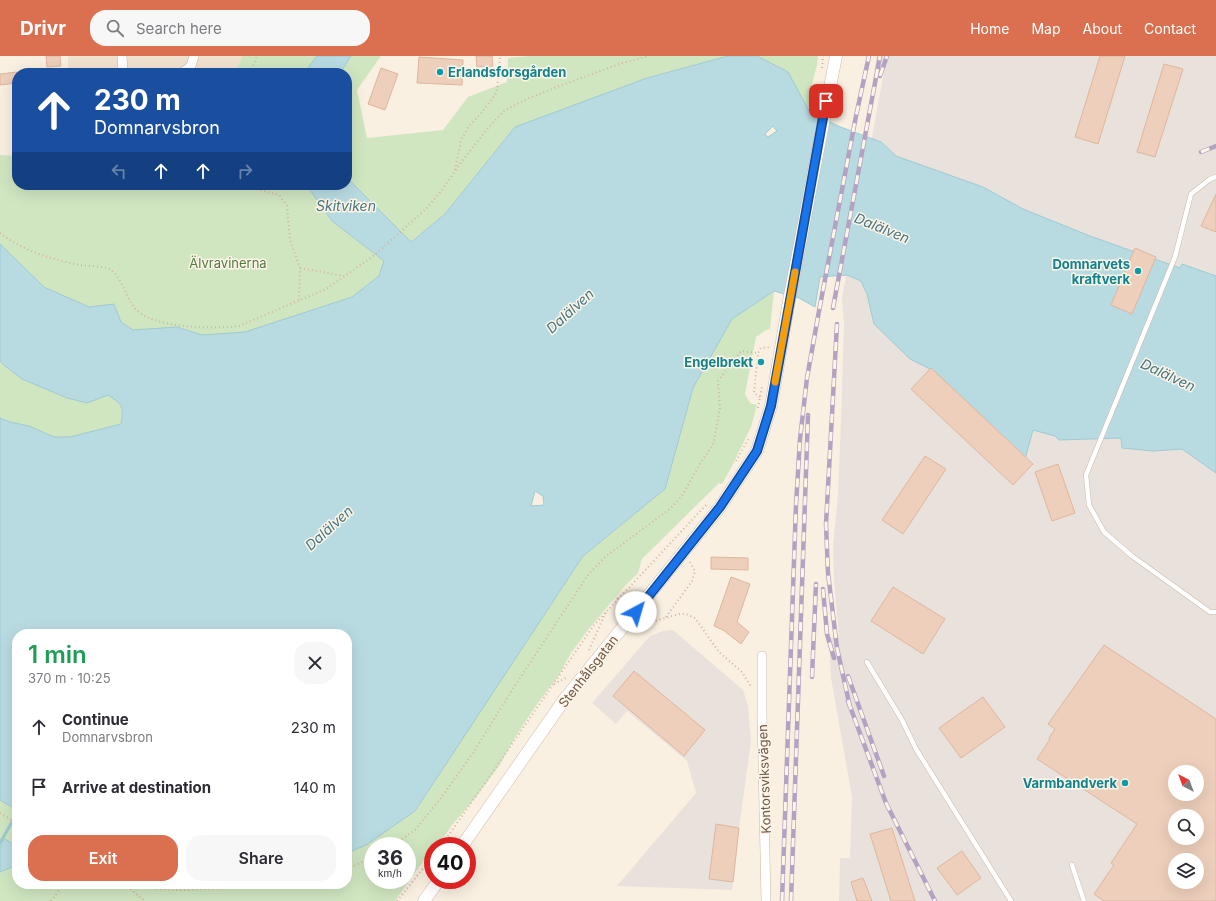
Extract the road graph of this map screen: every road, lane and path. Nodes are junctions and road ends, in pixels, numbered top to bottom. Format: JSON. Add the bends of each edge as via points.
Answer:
{"nodes":[{"id":1,"x":122,"y":56,"type":"edge"},
{"id":2,"x":194,"y":56,"type":"edge"},
{"id":3,"x":257,"y":56,"type":"edge"},
{"id":4,"x":500,"y":56,"type":"edge"},
{"id":5,"x":649,"y":56,"type":"edge"},
{"id":6,"x":836,"y":56,"type":"edge"},
{"id":7,"x":123,"y":68,"type":"edge"},
{"id":8,"x":188,"y":68,"type":"edge"},
{"id":9,"x":252,"y":68,"type":"edge"},
{"id":10,"x":455,"y":171,"type":"junction"},
{"id":11,"x":1216,"y":177,"type":"edge"},
{"id":12,"x":260,"y":190,"type":"edge"},
{"id":13,"x":0,"y":234,"type":"edge"},
{"id":14,"x":300,"y":268,"type":"junction"},
{"id":15,"x":344,"y":276,"type":"junction"},
{"id":16,"x":300,"y":300,"type":"junction"},
{"id":17,"x":758,"y":353,"type":"junction"},
{"id":18,"x":769,"y":354,"type":"dead end"},
{"id":19,"x":763,"y":383,"type":"dead end"},
{"id":20,"x":760,"y":397,"type":"junction"},
{"id":21,"x":757,"y":412,"type":"dead end"},
{"id":22,"x":751,"y":434,"type":"dead end"},
{"id":23,"x":735,"y":462,"type":"dead end"},
{"id":24,"x":710,"y":501,"type":"dead end"},
{"id":25,"x":687,"y":566,"type":"dead end"},
{"id":26,"x":617,"y":598,"type":"junction"},
{"id":27,"x":626,"y":606,"type":"dead end"},
{"id":28,"x":608,"y":609,"type":"junction"},
{"id":29,"x":1216,"y":612,"type":"edge"},
{"id":30,"x":665,"y":618,"type":"junction"},
{"id":31,"x":644,"y":621,"type":"dead end"},
{"id":32,"x":589,"y":651,"type":"dead end"},
{"id":33,"x":762,"y":656,"type":"dead end"},
{"id":34,"x":867,"y":662,"type":"dead end"},
{"id":35,"x":569,"y":677,"type":"dead end"},
{"id":36,"x":553,"y":685,"type":"junction"},
{"id":37,"x":753,"y":689,"type":"dead end"},
{"id":38,"x":0,"y":813,"type":"edge"},
{"id":39,"x":12,"y":820,"type":"edge"},
{"id":40,"x":405,"y":837,"type":"edge"},
{"id":41,"x":447,"y":837,"type":"edge"},
{"id":42,"x":468,"y":837,"type":"edge"},
{"id":43,"x":364,"y":861,"type":"edge"},
{"id":44,"x":1072,"y":866,"type":"dead end"},
{"id":45,"x":352,"y":867,"type":"edge"},
{"id":46,"x":424,"y":867,"type":"edge"},
{"id":47,"x":60,"y":889,"type":"dead end"},
{"id":48,"x":130,"y":889,"type":"edge"},
{"id":49,"x":158,"y":889,"type":"edge"},
{"id":50,"x":204,"y":889,"type":"edge"},
{"id":51,"x":433,"y":889,"type":"edge"},
{"id":52,"x":51,"y":901,"type":"edge"},
{"id":53,"x":145,"y":901,"type":"edge"},
{"id":54,"x":397,"y":901,"type":"edge"},
{"id":55,"x":424,"y":901,"type":"edge"},
{"id":56,"x":766,"y":901,"type":"edge"},
{"id":57,"x":1011,"y":901,"type":"edge"},
{"id":58,"x":1084,"y":901,"type":"edge"}],
"edges":[{"from":1,"to":7,"type":"street"},
{"from":2,"to":8,"type":"street"},
{"from":3,"to":9,"type":"path"},
{"from":4,"to":10,"type":"path","via":[[497,92],[461,140]]},
{"from":5,"to":10,"type":"path","via":[[557,87],[504,111]]},
{"from":6,"to":42,"type":"street","name":"Stenhålsgatan","via":[[771,406],[757,451],[720,507],[564,700]]},
{"from":10,"to":15,"type":"path","via":[[426,208],[372,257]]},
{"from":11,"to":29,"type":"lane","via":[[1190,194],[1175,256],[1086,475],[1089,505],[1104,532],[1132,556],[1210,612]]},
{"from":12,"to":14,"type":"path","via":[[279,195],[287,206],[290,240]]},
{"from":13,"to":16,"type":"path","via":[[39,255],[109,269],[119,279],[134,308],[144,316],[162,322],[200,327],[239,326]]},
{"from":14,"to":15,"type":"path"},
{"from":14,"to":16,"type":"path"},
{"from":15,"to":16,"type":"path","via":[[326,289]]},
{"from":17,"to":18,"type":"path","via":[[761,348],[771,347]]},
{"from":17,"to":20,"type":"path","via":[[754,393]]},
{"from":17,"to":40,"type":"path","via":[[741,351],[718,381],[720,408],[713,445],[682,496],[670,509],[605,558],[588,575],[473,753],[441,798],[415,830]]},
{"from":19,"to":20,"type":"path"},
{"from":20,"to":21,"type":"path"},
{"from":22,"to":23,"type":"path"},
{"from":24,"to":26,"type":"path"},
{"from":25,"to":30,"type":"path","via":[[691,562],[695,571],[692,581]]},
{"from":26,"to":27,"type":"path"},
{"from":26,"to":28,"type":"path"},
{"from":28,"to":32,"type":"path"},
{"from":28,"to":36,"type":"path"},
{"from":30,"to":31,"type":"path","via":[[652,622]]},
{"from":30,"to":37,"type":"path","via":[[679,614],[695,618],[719,652],[742,672]]},
{"from":33,"to":56,"type":"street","name":"Kontorsviksvägen"},
{"from":34,"to":57,"type":"lane","via":[[902,720],[916,749]]},
{"from":35,"to":36,"type":"path"},
{"from":36,"to":41,"type":"path"},
{"from":38,"to":39,"type":"path"},
{"from":43,"to":45,"type":"path"},
{"from":44,"to":58,"type":"lane"},
{"from":46,"to":54,"type":"path"},
{"from":47,"to":52,"type":"path"},
{"from":48,"to":53,"type":"path"},
{"from":49,"to":50,"type":"path"},
{"from":51,"to":55,"type":"street"}]}
